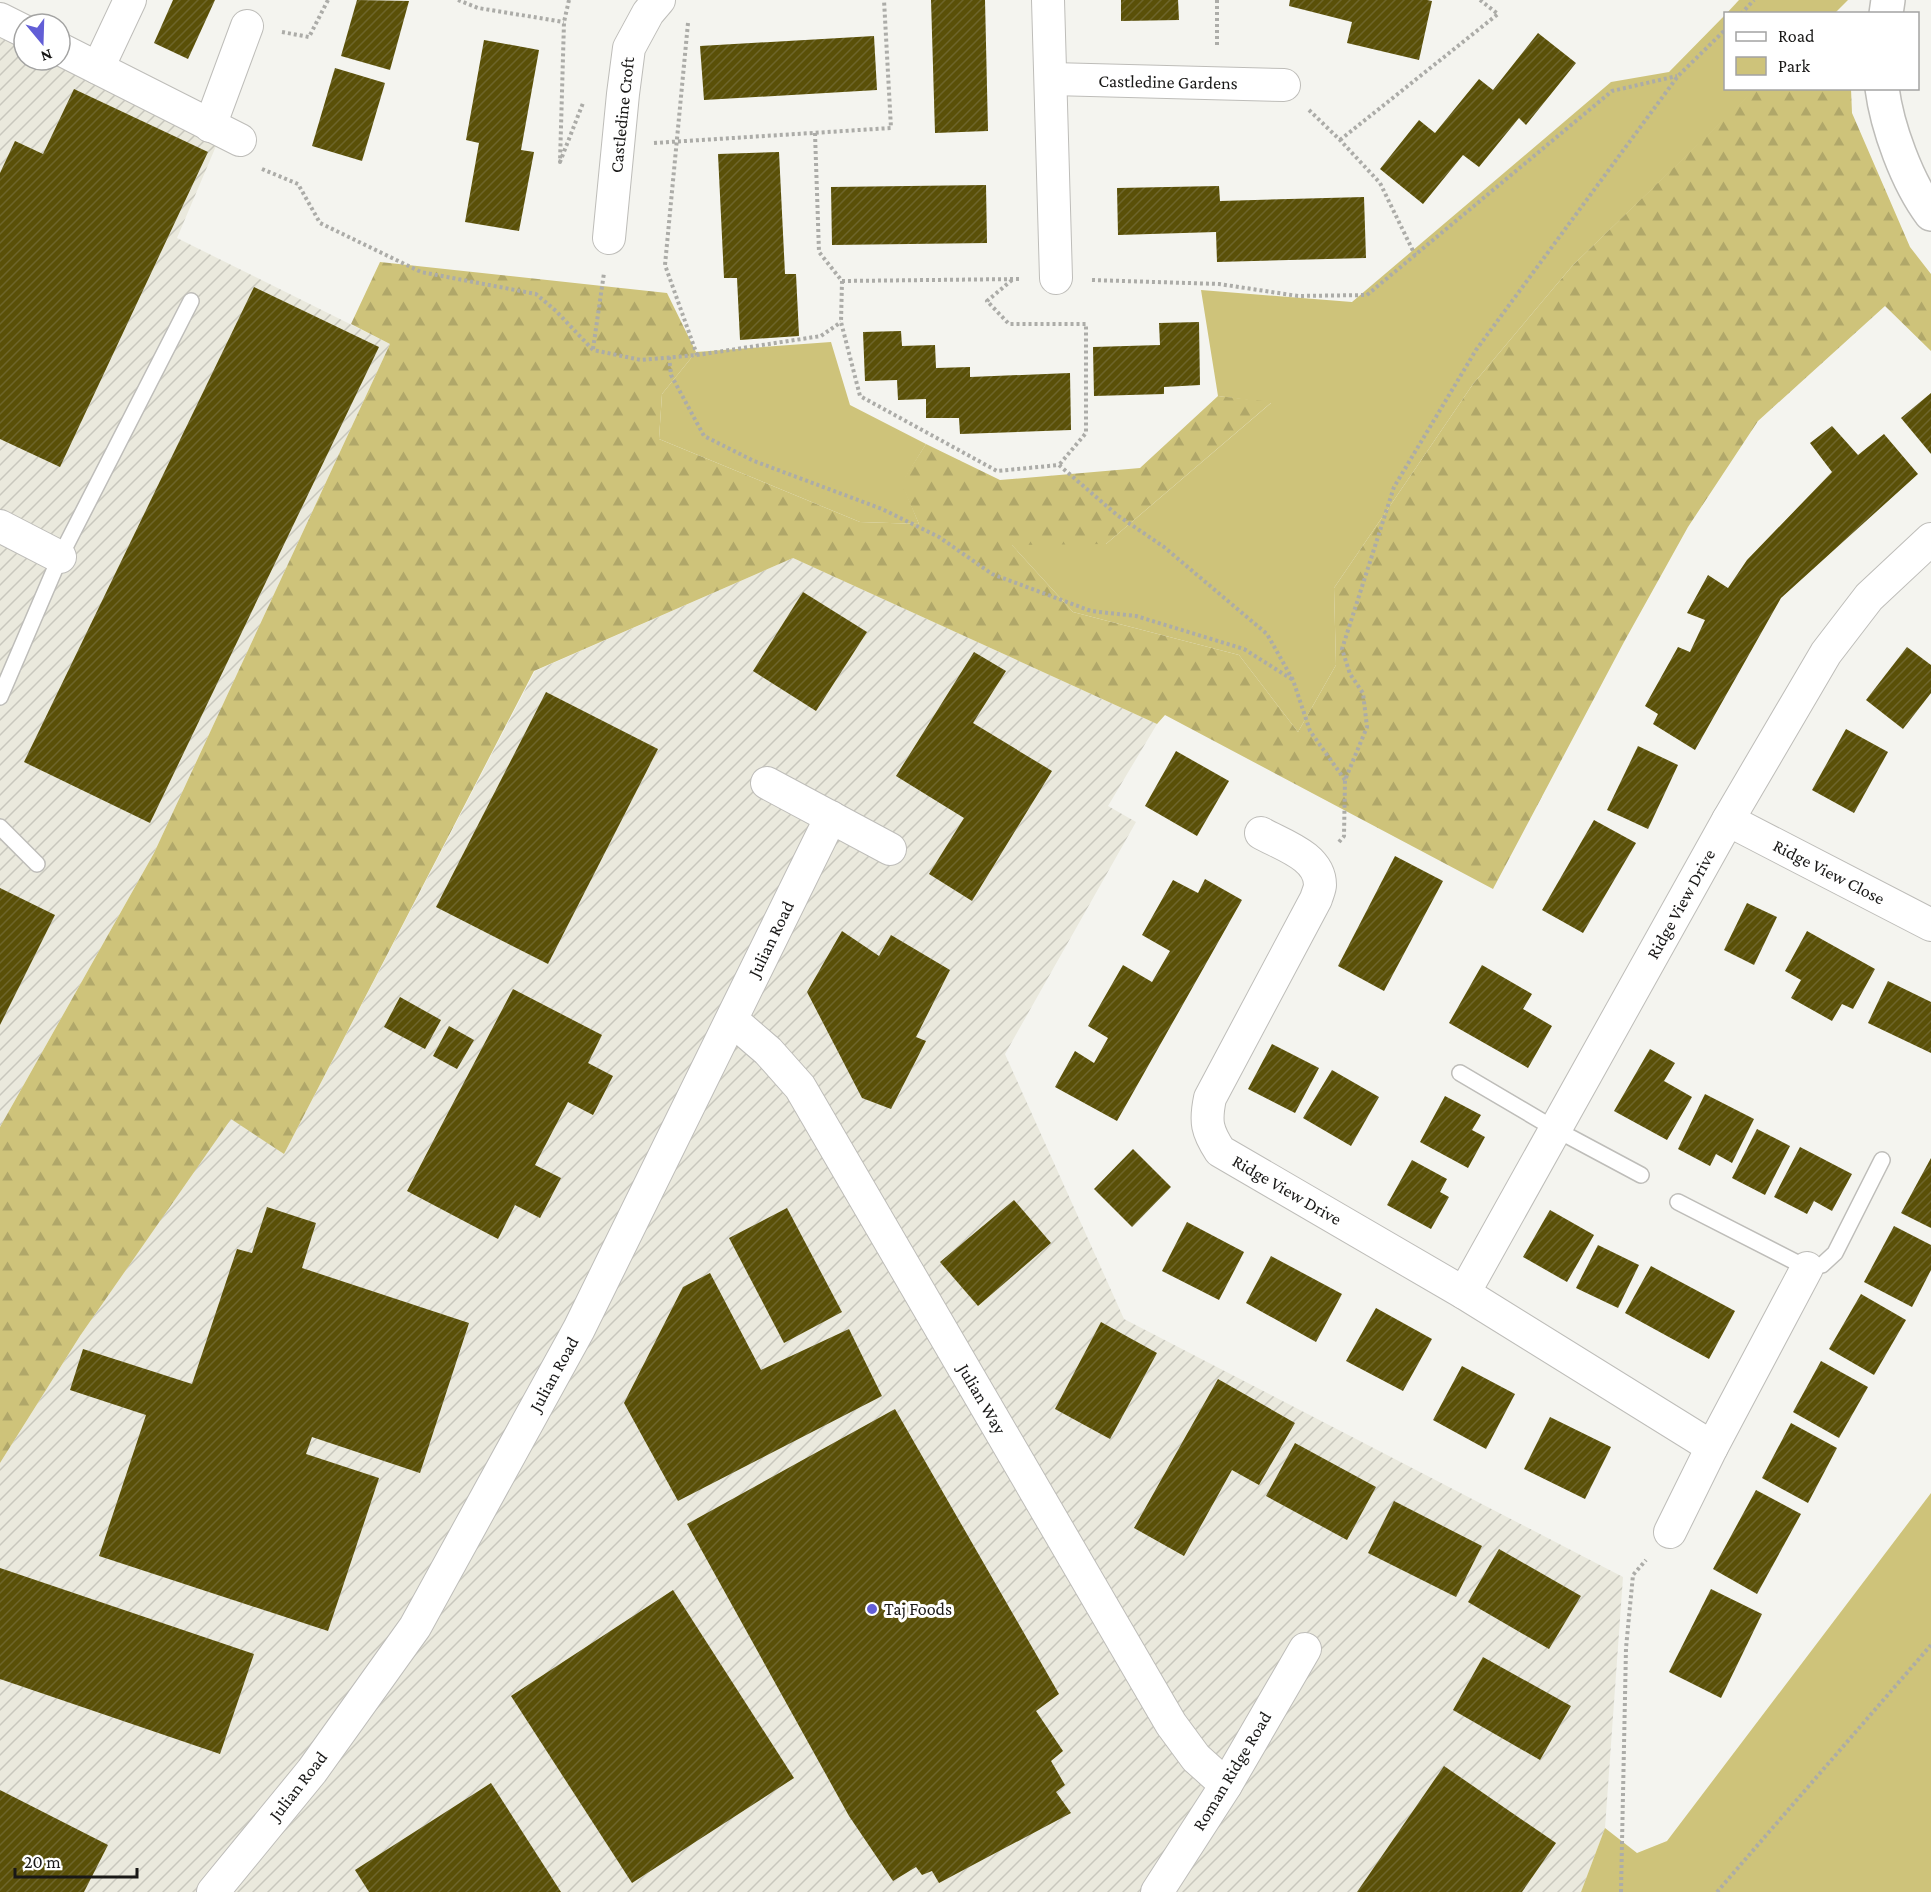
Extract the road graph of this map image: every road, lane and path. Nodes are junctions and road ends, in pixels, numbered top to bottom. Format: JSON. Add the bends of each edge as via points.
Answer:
{"nodes":[{"id":1,"x":130,"y":0,"type":"edge"},
{"id":2,"x":328,"y":0,"type":"edge"},
{"id":3,"x":458,"y":0,"type":"edge"},
{"id":4,"x":569,"y":0,"type":"edge"},
{"id":5,"x":659,"y":0,"type":"edge"},
{"id":6,"x":884,"y":0,"type":"edge"},
{"id":7,"x":1048,"y":0,"type":"edge"},
{"id":8,"x":1217,"y":0,"type":"edge"},
{"id":9,"x":1480,"y":0,"type":"edge"},
{"id":10,"x":1755,"y":0,"type":"edge"},
{"id":11,"x":1743,"y":12,"type":"edge"},
{"id":12,"x":689,"y":16,"type":"dead end"},
{"id":13,"x":564,"y":21,"type":"junction"},
{"id":14,"x":247,"y":26,"type":"joint"},
{"id":15,"x":1724,"y":30,"type":"edge"},
{"id":16,"x":72,"y":55,"type":"edge"},
{"id":17,"x":98,"y":68,"type":"junction"},
{"id":18,"x":1678,"y":76,"type":"junction"},
{"id":19,"x":1052,"y":80,"type":"junction"},
{"id":20,"x":1217,"y":84,"type":"junction"},
{"id":21,"x":1284,"y":85,"type":"joint"},
{"id":22,"x":1882,"y":90,"type":"edge"},
{"id":23,"x":585,"y":97,"type":"dead end"},
{"id":24,"x":210,"y":126,"type":"junction"},
{"id":25,"x":815,"y":133,"type":"junction"},
{"id":26,"x":240,"y":140,"type":"joint"},
{"id":27,"x":1340,"y":140,"type":"junction"},
{"id":28,"x":676,"y":142,"type":"junction"},
{"id":29,"x":618,"y":145,"type":"junction"},
{"id":30,"x":1931,"y":214,"type":"edge"},
{"id":31,"x":609,"y":238,"type":"joint"},
{"id":32,"x":1415,"y":255,"type":"junction"},
{"id":33,"x":1056,"y":278,"type":"junction"},
{"id":34,"x":1012,"y":279,"type":"junction"},
{"id":35,"x":842,"y":281,"type":"junction"},
{"id":36,"x":191,"y":301,"type":"dead end"},
{"id":37,"x":841,"y":322,"type":"junction"},
{"id":38,"x":593,"y":350,"type":"junction"},
{"id":39,"x":697,"y":355,"type":"junction"},
{"id":40,"x":669,"y":357,"type":"junction"},
{"id":41,"x":1059,"y":465,"type":"junction"},
{"id":42,"x":0,"y":526,"type":"edge"},
{"id":43,"x":1931,"y":539,"type":"edge"},
{"id":44,"x":60,"y":557,"type":"junction"},
{"id":45,"x":1293,"y":680,"type":"junction"},
{"id":46,"x":0,"y":697,"type":"edge"},
{"id":47,"x":1345,"y":780,"type":"junction"},
{"id":48,"x":767,"y":783,"type":"dead end"},
{"id":49,"x":831,"y":817,"type":"junction"},
{"id":50,"x":1728,"y":820,"type":"junction"},
{"id":51,"x":0,"y":827,"type":"edge"},
{"id":52,"x":1261,"y":833,"type":"dead end"},
{"id":53,"x":890,"y":849,"type":"dead end"},
{"id":54,"x":37,"y":864,"type":"dead end"},
{"id":55,"x":1317,"y":871,"type":"junction"},
{"id":56,"x":1931,"y":924,"type":"edge"},
{"id":57,"x":732,"y":1020,"type":"junction"},
{"id":58,"x":1460,"y":1073,"type":"dead end"},
{"id":59,"x":1555,"y":1129,"type":"junction"},
{"id":60,"x":1882,"y":1160,"type":"dead end"},
{"id":61,"x":1641,"y":1175,"type":"dead end"},
{"id":62,"x":1678,"y":1202,"type":"dead end"},
{"id":63,"x":1807,"y":1268,"type":"junction"},
{"id":64,"x":1464,"y":1293,"type":"junction"},
{"id":65,"x":1712,"y":1447,"type":"junction"},
{"id":66,"x":1670,"y":1532,"type":"joint"},
{"id":67,"x":1931,"y":1645,"type":"edge"},
{"id":68,"x":1305,"y":1649,"type":"dead end"},
{"id":69,"x":1226,"y":1785,"type":"junction"},
{"id":70,"x":213,"y":1892,"type":"edge"},
{"id":71,"x":1157,"y":1892,"type":"edge"},
{"id":72,"x":1621,"y":1892,"type":"edge"},
{"id":73,"x":1717,"y":1892,"type":"edge"}],
"edges":[{"from":1,"to":17,"type":"street"},
{"from":2,"to":14,"type":"path","via":[[309,37]]},
{"from":3,"to":13,"type":"path","via":[[478,8]]},
{"from":4,"to":13,"type":"path"},
{"from":5,"to":29,"type":"street","name":"Castledine Croft","via":[[629,48]]},
{"from":6,"to":25,"type":"path","via":[[891,128]]},
{"from":7,"to":19,"type":"street"},
{"from":8,"to":20,"type":"path"},
{"from":9,"to":27,"type":"path","via":[[1498,14]]},
{"from":10,"to":11,"type":"path"},
{"from":12,"to":28,"type":"path"},
{"from":13,"to":23,"type":"path","via":[[560,162]]},
{"from":14,"to":24,"type":"street"},
{"from":15,"to":18,"type":"path"},
{"from":16,"to":17,"type":"street"},
{"from":17,"to":24,"type":"street"},
{"from":18,"to":32,"type":"path","via":[[1612,91]]},
{"from":18,"to":47,"type":"path","via":[[1476,350],[1394,487],[1342,649],[1350,674],[1363,693],[1367,727]]},
{"from":19,"to":20,"type":"street","name":"Castledine Gardens"},
{"from":19,"to":33,"type":"street"},
{"from":20,"to":21,"type":"street","name":"Castledine Gardens"},
{"from":21,"to":27,"type":"path"},
{"from":22,"to":30,"type":"street","via":[[1899,153]]},
{"from":24,"to":26,"type":"street"},
{"from":25,"to":28,"type":"path"},
{"from":25,"to":35,"type":"path","via":[[819,252]]},
{"from":26,"to":38,"type":"path","via":[[258,167],[298,184],[320,223],[421,272],[536,294]]},
{"from":27,"to":32,"type":"path","via":[[1380,183]]},
{"from":28,"to":29,"type":"path"},
{"from":28,"to":39,"type":"path","via":[[665,265]]},
{"from":29,"to":31,"type":"street","name":"Castledine Croft"},
{"from":31,"to":38,"type":"path"},
{"from":32,"to":33,"type":"path","via":[[1367,294],[1298,296],[1219,284]]},
{"from":33,"to":34,"type":"path"},
{"from":34,"to":35,"type":"path"},
{"from":34,"to":41,"type":"path","via":[[987,301],[1009,324],[1086,324],[1086,433]]},
{"from":35,"to":37,"type":"path"},
{"from":36,"to":44,"type":"lane"},
{"from":37,"to":39,"type":"path","via":[[822,336]]},
{"from":37,"to":41,"type":"path","via":[[860,396],[997,471]]},
{"from":38,"to":40,"type":"path","via":[[641,360]]},
{"from":39,"to":40,"type":"path"},
{"from":40,"to":45,"type":"path","via":[[671,375],[704,436],[754,461],[882,509],[939,537],[992,573],[1091,611],[1136,616],[1244,649]]},
{"from":41,"to":45,"type":"path","via":[[1267,634]]},
{"from":42,"to":44,"type":"street"},
{"from":43,"to":50,"type":"street","name":"Ridge View Drive","via":[[1869,597],[1826,653]]},
{"from":44,"to":46,"type":"lane"},
{"from":45,"to":47,"type":"path","via":[[1310,731]]},
{"from":47,"to":55,"type":"path","via":[[1344,836]]},
{"from":48,"to":49,"type":"street"},
{"from":49,"to":53,"type":"street"},
{"from":49,"to":57,"type":"street","name":"Julian Road"},
{"from":50,"to":56,"type":"street","name":"Ridge View Close"},
{"from":50,"to":59,"type":"street","name":"Ridge View Drive"},
{"from":51,"to":54,"type":"lane"},
{"from":52,"to":55,"type":"street","via":[[1309,859]]},
{"from":55,"to":64,"type":"street","name":"Ridge View Drive","via":[[1320,886],[1316,899],[1210,1098],[1206,1116],[1209,1134],[1220,1151]]},
{"from":57,"to":69,"type":"street","name":"Julian Way","via":[[768,1050],[800,1087],[1171,1724],[1196,1758]]},
{"from":57,"to":70,"type":"street","name":"Julian Road","via":[[579,1329],[415,1627],[312,1771]]},
{"from":58,"to":59,"type":"lane"},
{"from":59,"to":61,"type":"lane"},
{"from":59,"to":64,"type":"street","name":"Ridge View Drive"},
{"from":60,"to":63,"type":"lane","via":[[1835,1253],[1822,1265]]},
{"from":62,"to":63,"type":"lane"},
{"from":63,"to":65,"type":"street"},
{"from":64,"to":65,"type":"street","name":"Ridge View Drive"},
{"from":65,"to":66,"type":"street"},
{"from":66,"to":72,"type":"path","via":[[1633,1575],[1626,1647]]},
{"from":67,"to":73,"type":"path"},
{"from":68,"to":69,"type":"street","name":"Roman Ridge Road"},
{"from":69,"to":71,"type":"street","name":"Roman Ridge Road"}]}
